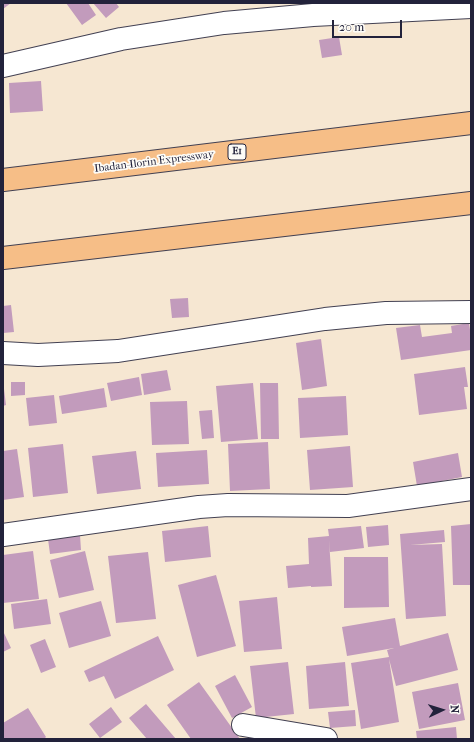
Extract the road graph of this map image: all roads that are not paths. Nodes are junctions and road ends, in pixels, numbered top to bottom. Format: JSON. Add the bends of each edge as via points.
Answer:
{"nodes":[{"id":1,"x":471,"y":7,"type":"edge"},
{"id":2,"x":3,"y":66,"type":"edge"},
{"id":3,"x":471,"y":123,"type":"edge"},
{"id":4,"x":3,"y":180,"type":"edge"},
{"id":5,"x":471,"y":203,"type":"edge"},
{"id":6,"x":3,"y":258,"type":"edge"},
{"id":7,"x":471,"y":312,"type":"edge"},
{"id":8,"x":3,"y":353,"type":"edge"},
{"id":9,"x":471,"y":489,"type":"edge"},
{"id":10,"x":3,"y":535,"type":"edge"},
{"id":11,"x":243,"y":725,"type":"dead end"},
{"id":12,"x":326,"y":739,"type":"edge"}],
"edges":[{"from":1,"to":2,"type":"street","via":[[314,15],[224,23],[122,39]]},
{"from":3,"to":4,"type":"highway","name":"Ibadan-Ilorin Expressway","number":"E1"},
{"from":5,"to":6,"type":"highway"},
{"from":7,"to":8,"type":"street","via":[[386,313],[325,319],[118,351],[38,355]]},
{"from":9,"to":10,"type":"street","via":[[348,506],[199,507]]},
{"from":11,"to":12,"type":"street"}]}
